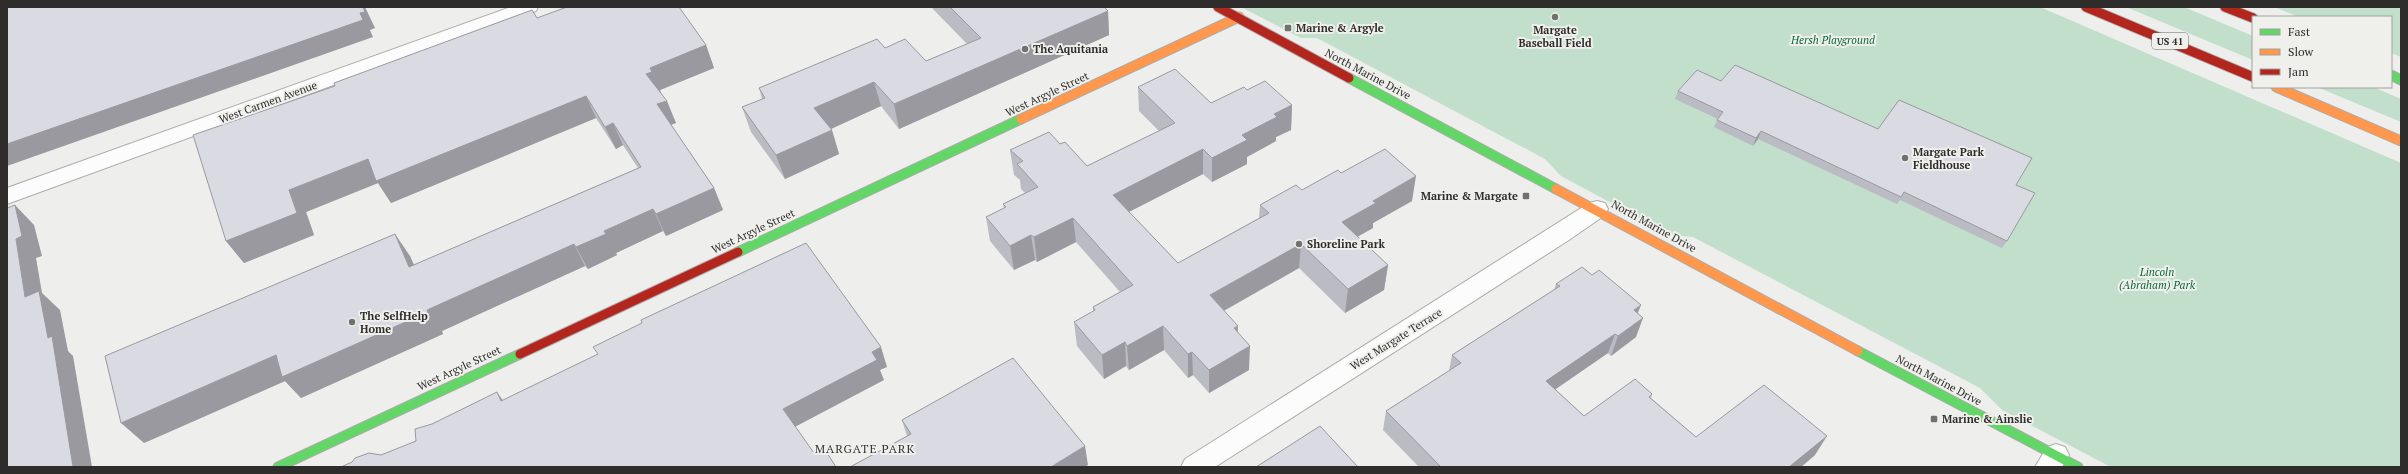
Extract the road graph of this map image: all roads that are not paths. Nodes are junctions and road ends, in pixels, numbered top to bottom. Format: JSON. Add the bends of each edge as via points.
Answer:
{"nodes":[{"id":1,"x":529,"y":7,"type":"edge"},
{"id":2,"x":1218,"y":7,"type":"edge"},
{"id":3,"x":2086,"y":7,"type":"edge"},
{"id":4,"x":2225,"y":7,"type":"edge"},
{"id":5,"x":1239,"y":17,"type":"junction"},
{"id":6,"x":2252,"y":18,"type":"edge"},
{"id":7,"x":2392,"y":76,"type":"edge"},
{"id":8,"x":2252,"y":77,"type":"edge"},
{"id":9,"x":2401,"y":80,"type":"edge"},
{"id":10,"x":2278,"y":88,"type":"edge"},
{"id":11,"x":2401,"y":141,"type":"edge"},
{"id":12,"x":7,"y":196,"type":"edge"},
{"id":13,"x":1597,"y":209,"type":"junction"},
{"id":14,"x":2052,"y":461,"type":"edge"},
{"id":15,"x":278,"y":467,"type":"edge"},
{"id":16,"x":1194,"y":467,"type":"edge"},
{"id":17,"x":2078,"y":467,"type":"edge"}],
"edges":[{"from":1,"to":12,"type":"street","name":"West Carmen Avenue"},
{"from":2,"to":5,"type":"main road","name":"North Marine Drive"},
{"from":3,"to":8,"type":"main road","number":"US 41"},
{"from":4,"to":6,"type":"main road"},
{"from":5,"to":13,"type":"main road","name":"North Marine Drive","via":[[1363,86]]},
{"from":5,"to":15,"type":"main road","name":"West Argyle Street"},
{"from":7,"to":9,"type":"main road"},
{"from":10,"to":11,"type":"main road"},
{"from":13,"to":14,"type":"main road","name":"North Marine Drive","via":[[1930,390]]},
{"from":13,"to":16,"type":"street","name":"West Margate Terrace","via":[[1562,234]]},
{"from":14,"to":17,"type":"main road","name":"North Marine Drive"}]}
